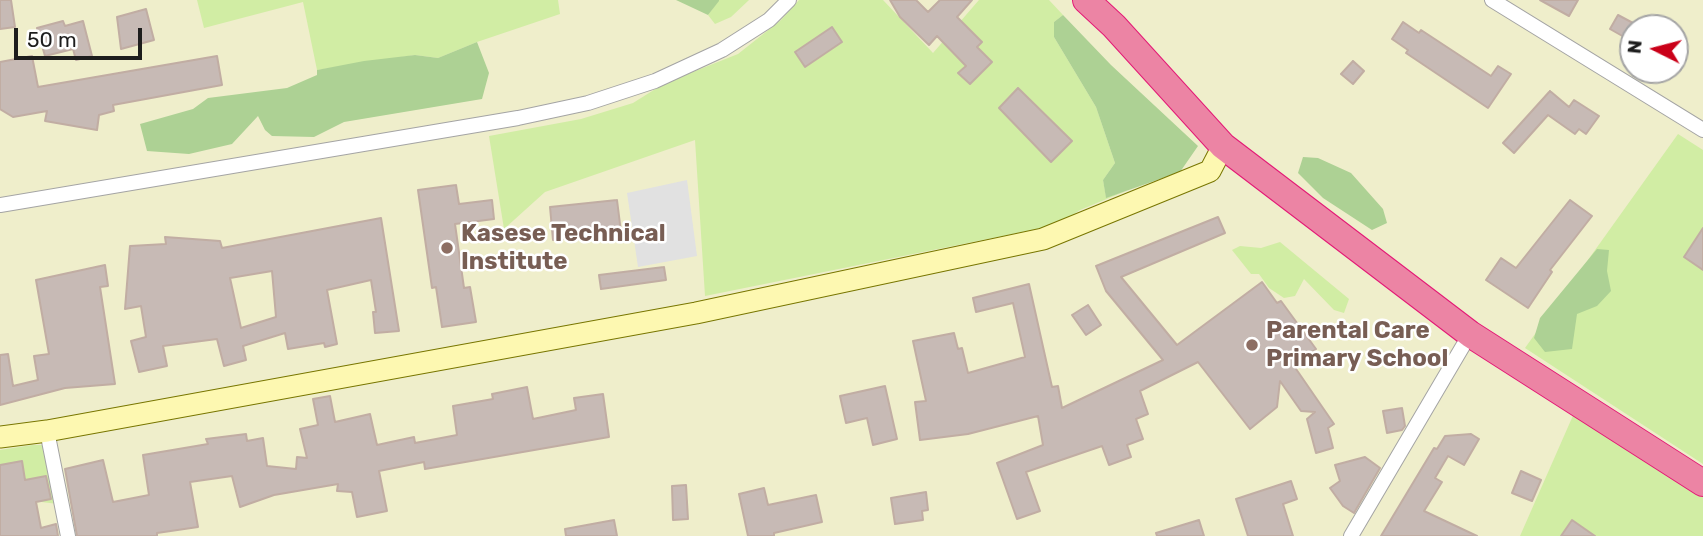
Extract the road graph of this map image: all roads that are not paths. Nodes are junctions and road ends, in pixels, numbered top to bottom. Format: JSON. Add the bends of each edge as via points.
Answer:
{"nodes":[{"id":1,"x":789,"y":0,"type":"edge"},
{"id":2,"x":1086,"y":0,"type":"edge"},
{"id":3,"x":1492,"y":0,"type":"edge"},
{"id":4,"x":1703,"y":131,"type":"edge"},
{"id":5,"x":1223,"y":146,"type":"junction"},
{"id":6,"x":0,"y":205,"type":"edge"},
{"id":7,"x":1471,"y":334,"type":"junction"},
{"id":8,"x":47,"y":431,"type":"junction"},
{"id":9,"x":0,"y":437,"type":"edge"},
{"id":10,"x":1703,"y":483,"type":"edge"},
{"id":11,"x":68,"y":536,"type":"edge"},
{"id":12,"x":1351,"y":536,"type":"edge"}],
"edges":[{"from":1,"to":6,"type":"street","via":[[769,20],[722,50],[655,81],[588,103]]},
{"from":2,"to":5,"type":"highway"},
{"from":3,"to":4,"type":"street"},
{"from":5,"to":7,"type":"highway"},
{"from":5,"to":8,"type":"street","via":[[1210,171],[1043,240],[695,313]]},
{"from":7,"to":10,"type":"highway"},
{"from":7,"to":12,"type":"street"},
{"from":8,"to":9,"type":"street"},
{"from":8,"to":11,"type":"street"}]}
